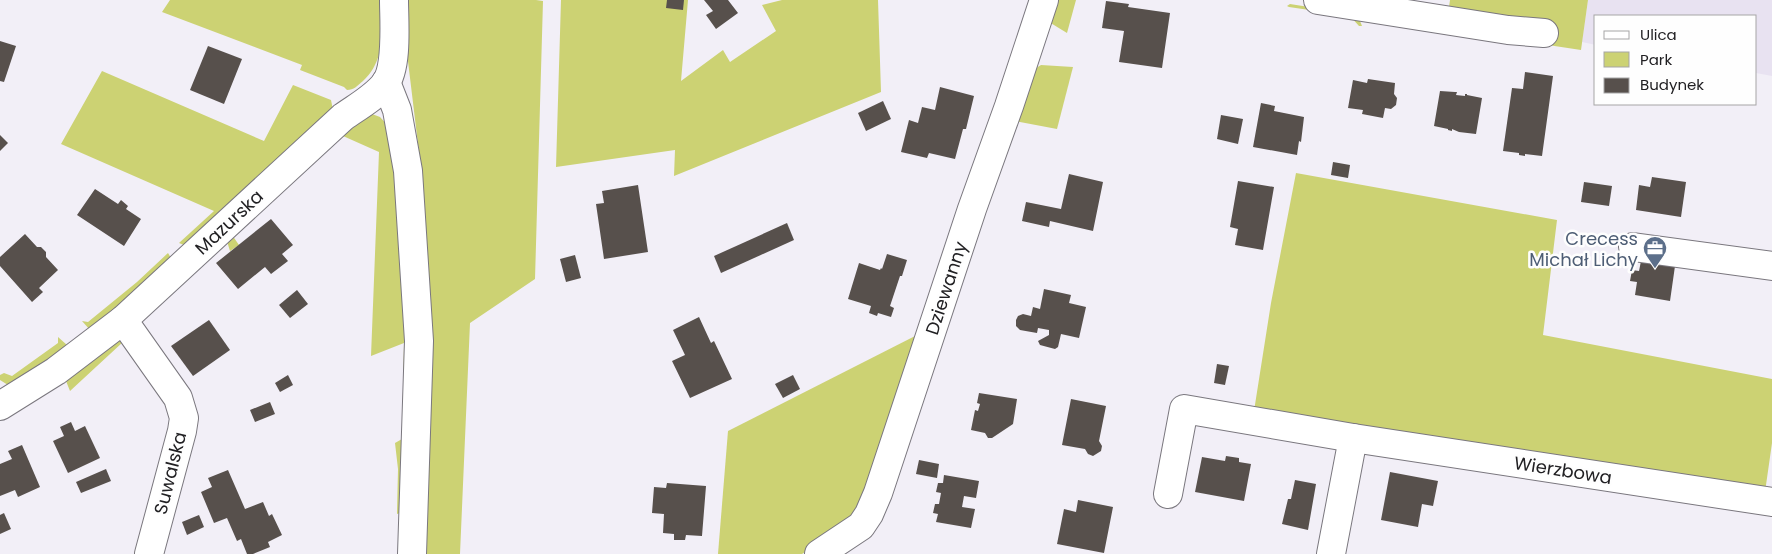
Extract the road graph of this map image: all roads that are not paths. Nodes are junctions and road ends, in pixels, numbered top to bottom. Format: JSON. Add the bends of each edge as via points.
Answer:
{"nodes":[{"id":1,"x":394,"y":0,"type":"edge"},
{"id":2,"x":1044,"y":0,"type":"edge"},
{"id":3,"x":1318,"y":0,"type":"edge"},
{"id":4,"x":1544,"y":33,"type":"dead end"},
{"id":5,"x":386,"y":82,"type":"junction"},
{"id":6,"x":1633,"y":246,"type":"dead end"},
{"id":7,"x":1772,"y":266,"type":"edge"},
{"id":8,"x":123,"y":320,"type":"junction"},
{"id":9,"x":0,"y":406,"type":"edge"},
{"id":10,"x":1353,"y":438,"type":"junction"},
{"id":11,"x":1168,"y":494,"type":"dead end"},
{"id":12,"x":1772,"y":502,"type":"edge"},
{"id":13,"x":149,"y":554,"type":"edge"},
{"id":14,"x":412,"y":554,"type":"edge"},
{"id":15,"x":819,"y":554,"type":"edge"},
{"id":16,"x":1331,"y":554,"type":"edge"}],
"edges":[{"from":1,"to":5,"type":"street","name":"Mazurska","via":[[394,57]]},
{"from":2,"to":15,"type":"street","name":"Dziewanny","via":[[869,514],[861,526]]},
{"from":3,"to":4,"type":"street"},
{"from":5,"to":8,"type":"street","name":"Mazurska","via":[[367,101],[343,117]]},
{"from":5,"to":14,"type":"street","via":[[397,110],[408,171],[419,341]]},
{"from":6,"to":7,"type":"street"},
{"from":8,"to":9,"type":"street","name":"Mazurska","via":[[56,371]]},
{"from":8,"to":13,"type":"street","name":"Suwalska","via":[[178,398],[184,418]]},
{"from":10,"to":11,"type":"street","name":"Wierzbowa","via":[[1184,409]]},
{"from":10,"to":12,"type":"street","name":"Wierzbowa"},
{"from":10,"to":16,"type":"street"}]}
